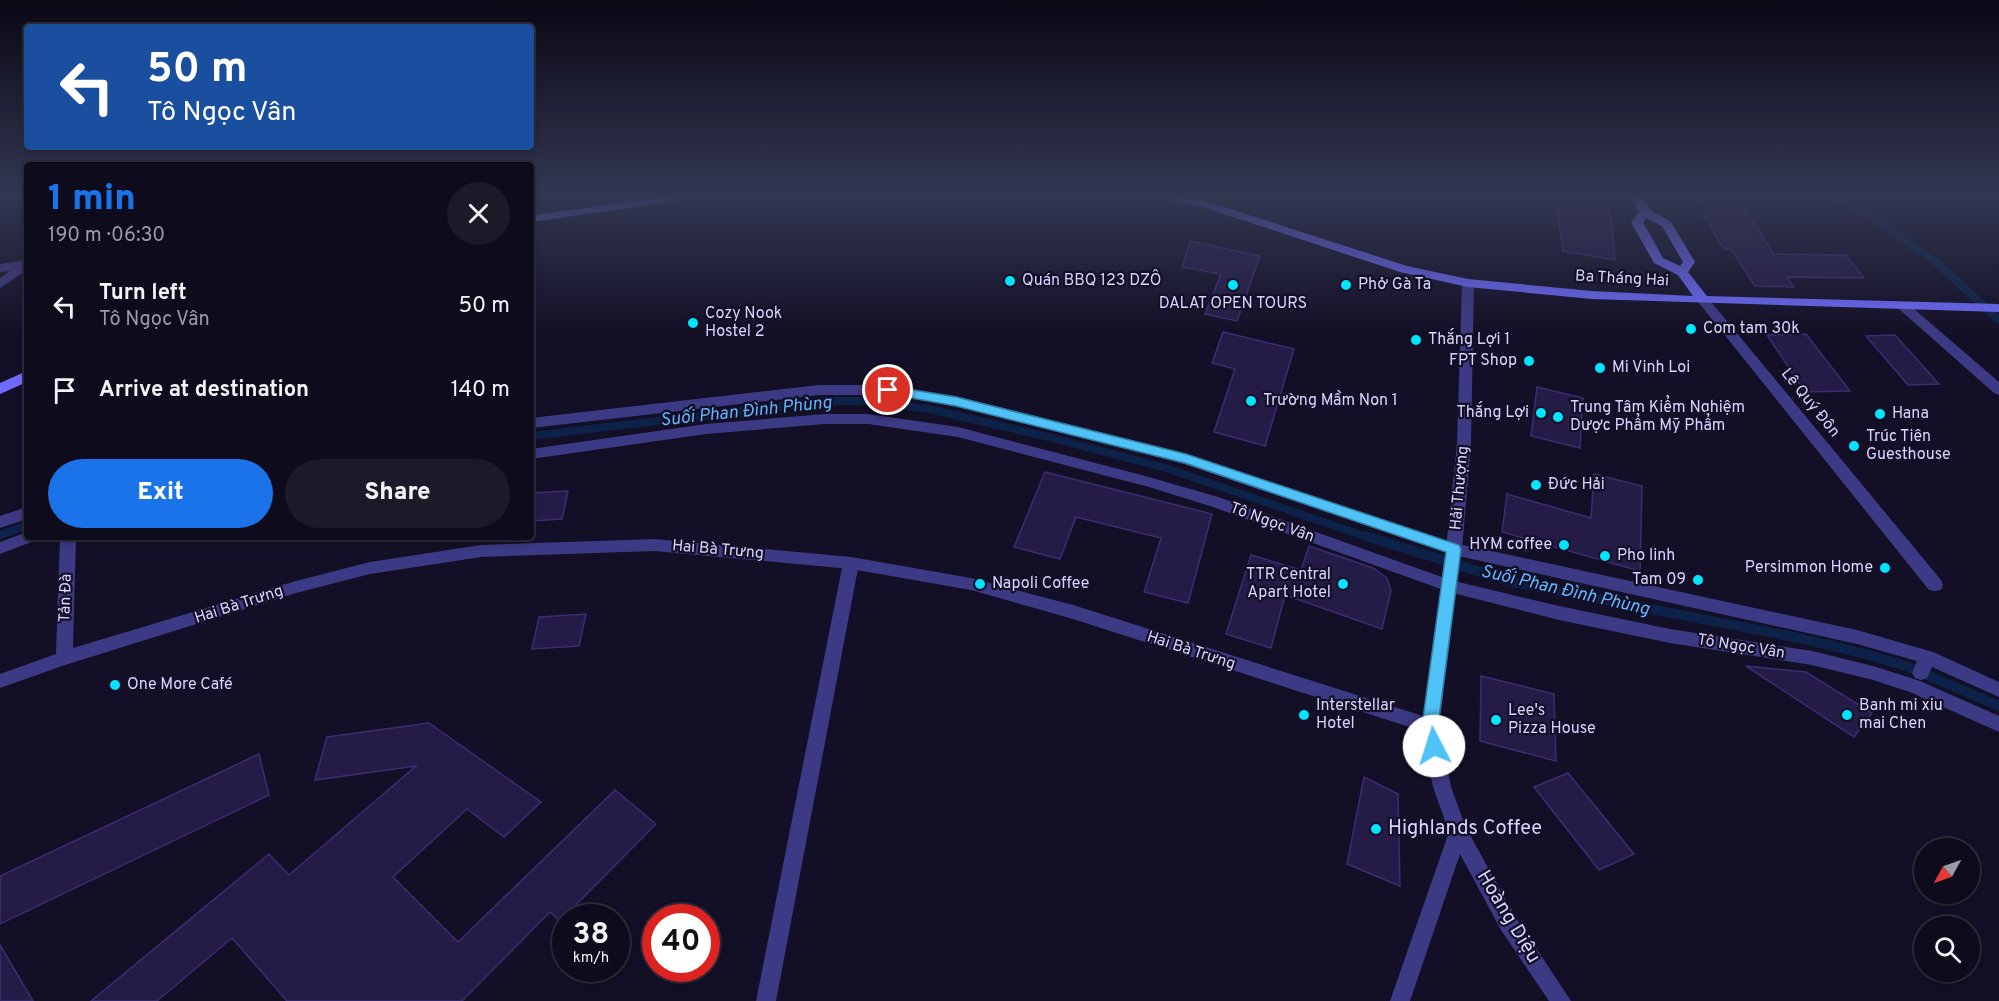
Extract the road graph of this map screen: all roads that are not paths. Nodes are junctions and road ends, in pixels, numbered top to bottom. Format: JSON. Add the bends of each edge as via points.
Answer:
{"nodes":[{"id":1,"x":1320,"y":242,"type":"edge"},
{"id":2,"x":1648,"y":242,"type":"edge"},
{"id":3,"x":1677,"y":242,"type":"edge"},
{"id":4,"x":24,"y":265,"type":"edge"},
{"id":5,"x":24,"y":266,"type":"edge"},
{"id":6,"x":0,"y":268,"type":"edge"},
{"id":7,"x":1682,"y":272,"type":"junction"},
{"id":8,"x":0,"y":284,"type":"edge"},
{"id":9,"x":1468,"y":284,"type":"junction"},
{"id":10,"x":1704,"y":300,"type":"junction"},
{"id":11,"x":1903,"y":306,"type":"junction"},
{"id":12,"x":1999,"y":308,"type":"edge"},
{"id":13,"x":24,"y":377,"type":"edge"},
{"id":14,"x":0,"y":389,"type":"edge"},
{"id":15,"x":1999,"y":390,"type":"edge"},
{"id":16,"x":534,"y":423,"type":"edge"},
{"id":17,"x":534,"y":454,"type":"edge"},
{"id":18,"x":24,"y":514,"type":"edge"},
{"id":19,"x":0,"y":522,"type":"edge"},
{"id":20,"x":24,"y":539,"type":"edge"},
{"id":21,"x":68,"y":540,"type":"edge"},
{"id":22,"x":0,"y":548,"type":"edge"},
{"id":23,"x":1454,"y":549,"type":"junction"},
{"id":24,"x":851,"y":563,"type":"junction"},
{"id":25,"x":1935,"y":585,"type":"dead end"},
{"id":26,"x":1449,"y":586,"type":"junction"},
{"id":27,"x":64,"y":658,"type":"junction"},
{"id":28,"x":0,"y":681,"type":"edge"},
{"id":29,"x":1999,"y":690,"type":"edge"},
{"id":30,"x":1999,"y":724,"type":"edge"},
{"id":31,"x":1430,"y":726,"type":"junction"},
{"id":32,"x":1458,"y":832,"type":"junction"},
{"id":33,"x":766,"y":1001,"type":"edge"},
{"id":34,"x":1400,"y":1001,"type":"edge"},
{"id":35,"x":1561,"y":1001,"type":"edge"}],
"edges":[{"from":1,"to":9,"type":"main road","name":"Ba Tháng Hai","via":[[1404,269]]},
{"from":2,"to":7,"type":"main road","via":[[1658,260]]},
{"from":3,"to":7,"type":"main road","via":[[1689,262]]},
{"from":4,"to":6,"type":"street"},
{"from":5,"to":8,"type":"street"},
{"from":7,"to":10,"type":"main road"},
{"from":9,"to":10,"type":"main road","name":"Ba Tháng Hai"},
{"from":9,"to":23,"type":"street","name":"Hải Thượng","via":[[1464,443]]},
{"from":10,"to":11,"type":"main road","name":"Ba Tháng Hai"},
{"from":10,"to":25,"type":"street","name":"Lê Quý Đôn"},
{"from":11,"to":12,"type":"main road","name":"Ba Tháng Hai"},
{"from":11,"to":15,"type":"street"},
{"from":13,"to":14,"type":"main road"},
{"from":16,"to":23,"type":"street","name":"Tô Ngọc Vân","via":[[819,390],[888,390],[956,401],[1186,459]]},
{"from":17,"to":26,"type":"street","name":"Tô Ngọc Vân","via":[[706,429],[825,419],[918,425],[958,432],[1218,503]]},
{"from":18,"to":19,"type":"street"},
{"from":20,"to":22,"type":"street"},
{"from":21,"to":27,"type":"street","name":"Tản Đà"},
{"from":23,"to":26,"type":"street","name":"Hải Thượng"},
{"from":23,"to":29,"type":"street","name":"Tô Ngọc Vân","via":[[1857,637]]},
{"from":24,"to":27,"type":"street","name":"Hai Bà Trưng","via":[[654,545],[481,551],[370,568],[296,586]]},
{"from":24,"to":31,"type":"street","name":"Hai Bà Trưng","via":[[971,585],[1073,612]]},
{"from":24,"to":33,"type":"street"},
{"from":26,"to":30,"type":"street","name":"Tô Ngọc Vân","via":[[1659,634],[1863,670],[1914,686]]},
{"from":26,"to":31,"type":"street","name":"Hải Thượng"},
{"from":27,"to":28,"type":"street","name":"Hai Bà Trưng"},
{"from":31,"to":32,"type":"street","name":"Hải Thượng","via":[[1442,787]]},
{"from":32,"to":34,"type":"street"},
{"from":32,"to":35,"type":"street","name":"Hoàng Diệu","via":[[1509,923]]}]}
